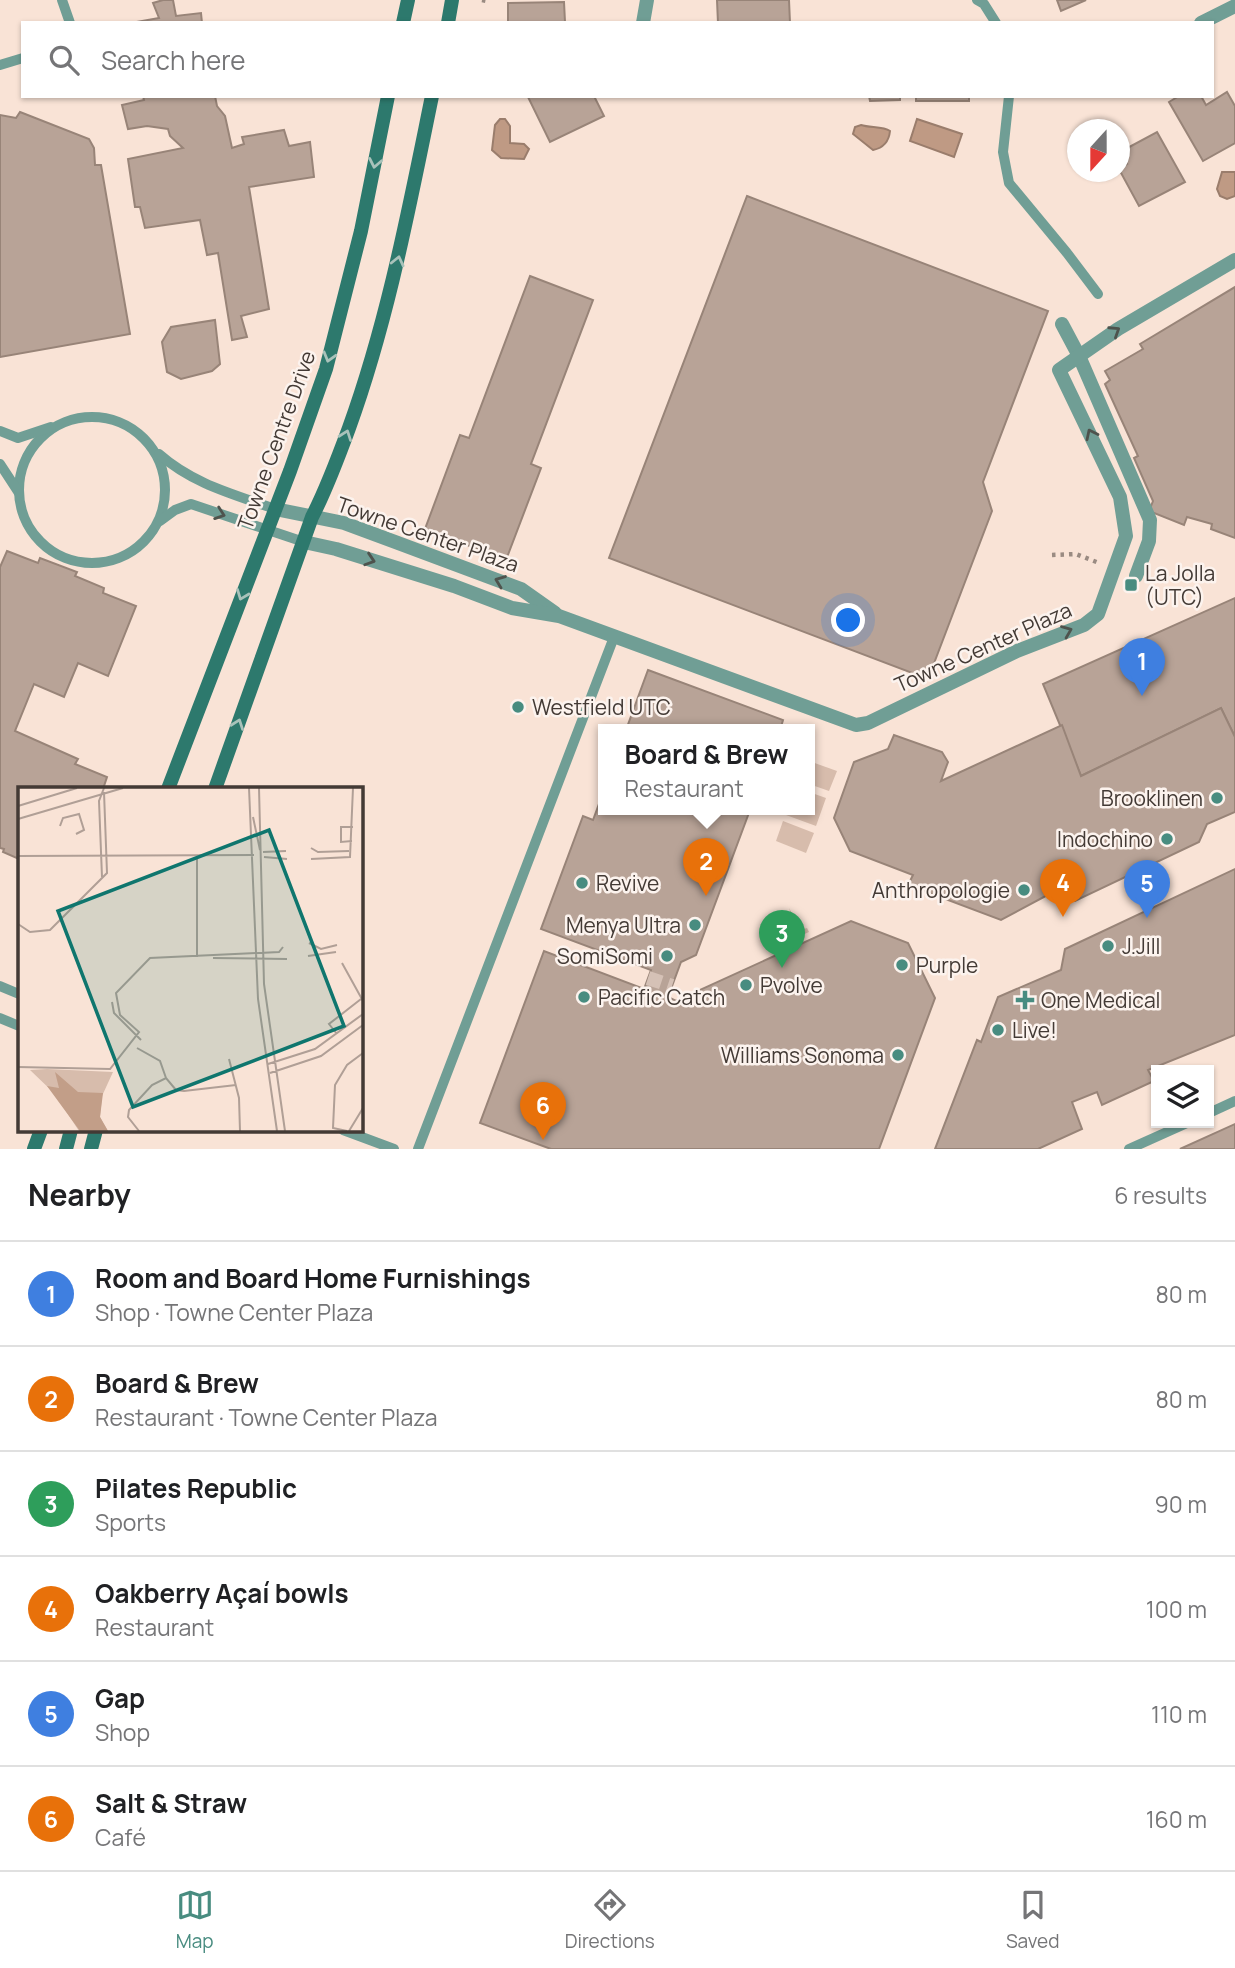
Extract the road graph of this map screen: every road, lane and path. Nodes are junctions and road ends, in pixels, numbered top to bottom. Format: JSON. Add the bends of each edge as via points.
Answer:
{"nodes":[{"id":1,"x":62,"y":0,"type":"edge"},
{"id":2,"x":408,"y":0,"type":"edge"},
{"id":3,"x":452,"y":0,"type":"edge"},
{"id":4,"x":647,"y":0,"type":"edge"},
{"id":5,"x":977,"y":0,"type":"edge"},
{"id":6,"x":1235,"y":6,"type":"edge"},
{"id":7,"x":69,"y":21,"type":"edge"},
{"id":8,"x":403,"y":21,"type":"edge"},
{"id":9,"x":448,"y":21,"type":"edge"},
{"id":10,"x":643,"y":21,"type":"edge"},
{"id":11,"x":995,"y":21,"type":"edge"},
{"id":12,"x":1205,"y":21,"type":"edge"},
{"id":13,"x":21,"y":59,"type":"edge"},
{"id":14,"x":0,"y":65,"type":"edge"},
{"id":15,"x":388,"y":98,"type":"edge"},
{"id":16,"x":432,"y":98,"type":"edge"},
{"id":17,"x":1009,"y":98,"type":"edge"},
{"id":18,"x":1235,"y":260,"type":"edge"},
{"id":19,"x":1098,"y":294,"type":"dead end"},
{"id":20,"x":1062,"y":324,"type":"dead end"},
{"id":21,"x":1079,"y":356,"type":"junction"},
{"id":22,"x":70,"y":421,"type":"junction"},
{"id":23,"x":0,"y":431,"type":"edge"},
{"id":24,"x":152,"y":449,"type":"junction"},
{"id":25,"x":0,"y":464,"type":"edge"},
{"id":26,"x":19,"y":493,"type":"junction"},
{"id":27,"x":275,"y":509,"type":"junction"},
{"id":28,"x":312,"y":517,"type":"junction"},
{"id":29,"x":158,"y":523,"type":"junction"},
{"id":30,"x":266,"y":531,"type":"junction"},
{"id":31,"x":304,"y":542,"type":"junction"},
{"id":32,"x":1136,"y":576,"type":"dead end"},
{"id":33,"x":559,"y":616,"type":"junction"},
{"id":34,"x":614,"y":637,"type":"junction"},
{"id":35,"x":170,"y":787,"type":"edge"},
{"id":36,"x":216,"y":787,"type":"edge"},
{"id":37,"x":0,"y":986,"type":"edge"},
{"id":38,"x":18,"y":994,"type":"edge"},
{"id":39,"x":0,"y":1018,"type":"edge"},
{"id":40,"x":18,"y":1026,"type":"edge"},
{"id":41,"x":1235,"y":1101,"type":"edge"},
{"id":42,"x":1214,"y":1111,"type":"edge"},
{"id":43,"x":1176,"y":1128,"type":"edge"},
{"id":44,"x":40,"y":1132,"type":"edge"},
{"id":45,"x":70,"y":1132,"type":"edge"},
{"id":46,"x":95,"y":1132,"type":"edge"},
{"id":47,"x":348,"y":1132,"type":"edge"},
{"id":48,"x":34,"y":1149,"type":"edge"},
{"id":49,"x":66,"y":1149,"type":"edge"},
{"id":50,"x":91,"y":1149,"type":"edge"},
{"id":51,"x":394,"y":1149,"type":"edge"},
{"id":52,"x":418,"y":1149,"type":"edge"},
{"id":53,"x":1129,"y":1149,"type":"edge"}],
"edges":[{"from":1,"to":7,"type":"lane"},
{"from":2,"to":8,"type":"main road"},
{"from":3,"to":9,"type":"main road"},
{"from":4,"to":10,"type":"street"},
{"from":5,"to":11,"type":"lane"},
{"from":6,"to":12,"type":"street"},
{"from":13,"to":14,"type":"lane"},
{"from":15,"to":27,"type":"main road","name":"Towne Centre Drive","one_way":true,"via":[[361,231],[326,369]]},
{"from":28,"to":16,"type":"main road","one_way":true,"via":[[362,393],[388,304]]},
{"from":17,"to":19,"type":"lane","via":[[1003,152],[1009,183]]},
{"from":21,"to":18,"type":"street","name":"Towne Center Plaza","one_way":true},
{"from":20,"to":21,"type":"street"},
{"from":21,"to":32,"type":"street","via":[[1150,520],[1149,541]]},
{"from":34,"to":21,"type":"street","name":"Towne Center Plaza","one_way":true,"via":[[856,725],[1084,625],[1098,614],[1126,536],[1120,496],[1059,370]]},
{"from":22,"to":23,"type":"lane","via":[[18,438]]},
{"from":22,"to":24,"type":"lane","via":[[89,417],[125,425]]},
{"from":22,"to":26,"type":"lane","via":[[53,428],[27,456]]},
{"from":24,"to":27,"type":"lane","via":[[193,479]]},
{"from":24,"to":29,"type":"lane","via":[[165,477]]},
{"from":25,"to":26,"type":"lane"},
{"from":26,"to":29,"type":"lane","via":[[33,533],[67,559],[109,562],[146,541]]},
{"from":27,"to":28,"type":"street","name":"Towne Center Plaza"},
{"from":27,"to":30,"type":"main road","name":"Towne Centre Drive"},
{"from":28,"to":31,"type":"main road"},
{"from":33,"to":28,"type":"street","name":"Towne Center Plaza","one_way":true,"via":[[521,589],[344,523]]},
{"from":29,"to":30,"type":"lane","one_way":true,"via":[[191,505]]},
{"from":30,"to":31,"type":"lane"},
{"from":30,"to":35,"type":"main road","name":"Towne Centre Drive","one_way":true},
{"from":31,"to":33,"type":"street","name":"Towne Center Plaza","one_way":true,"via":[[512,608]]},
{"from":36,"to":31,"type":"main road","one_way":true},
{"from":33,"to":34,"type":"street","name":"Towne Center Plaza"},
{"from":34,"to":52,"type":"lane"},
{"from":37,"to":38,"type":"lane"},
{"from":39,"to":40,"type":"lane"},
{"from":41,"to":42,"type":"lane"},
{"from":43,"to":53,"type":"lane"},
{"from":44,"to":48,"type":"main road"},
{"from":45,"to":49,"type":"main road"},
{"from":46,"to":50,"type":"main road"},
{"from":47,"to":51,"type":"lane"}]}
